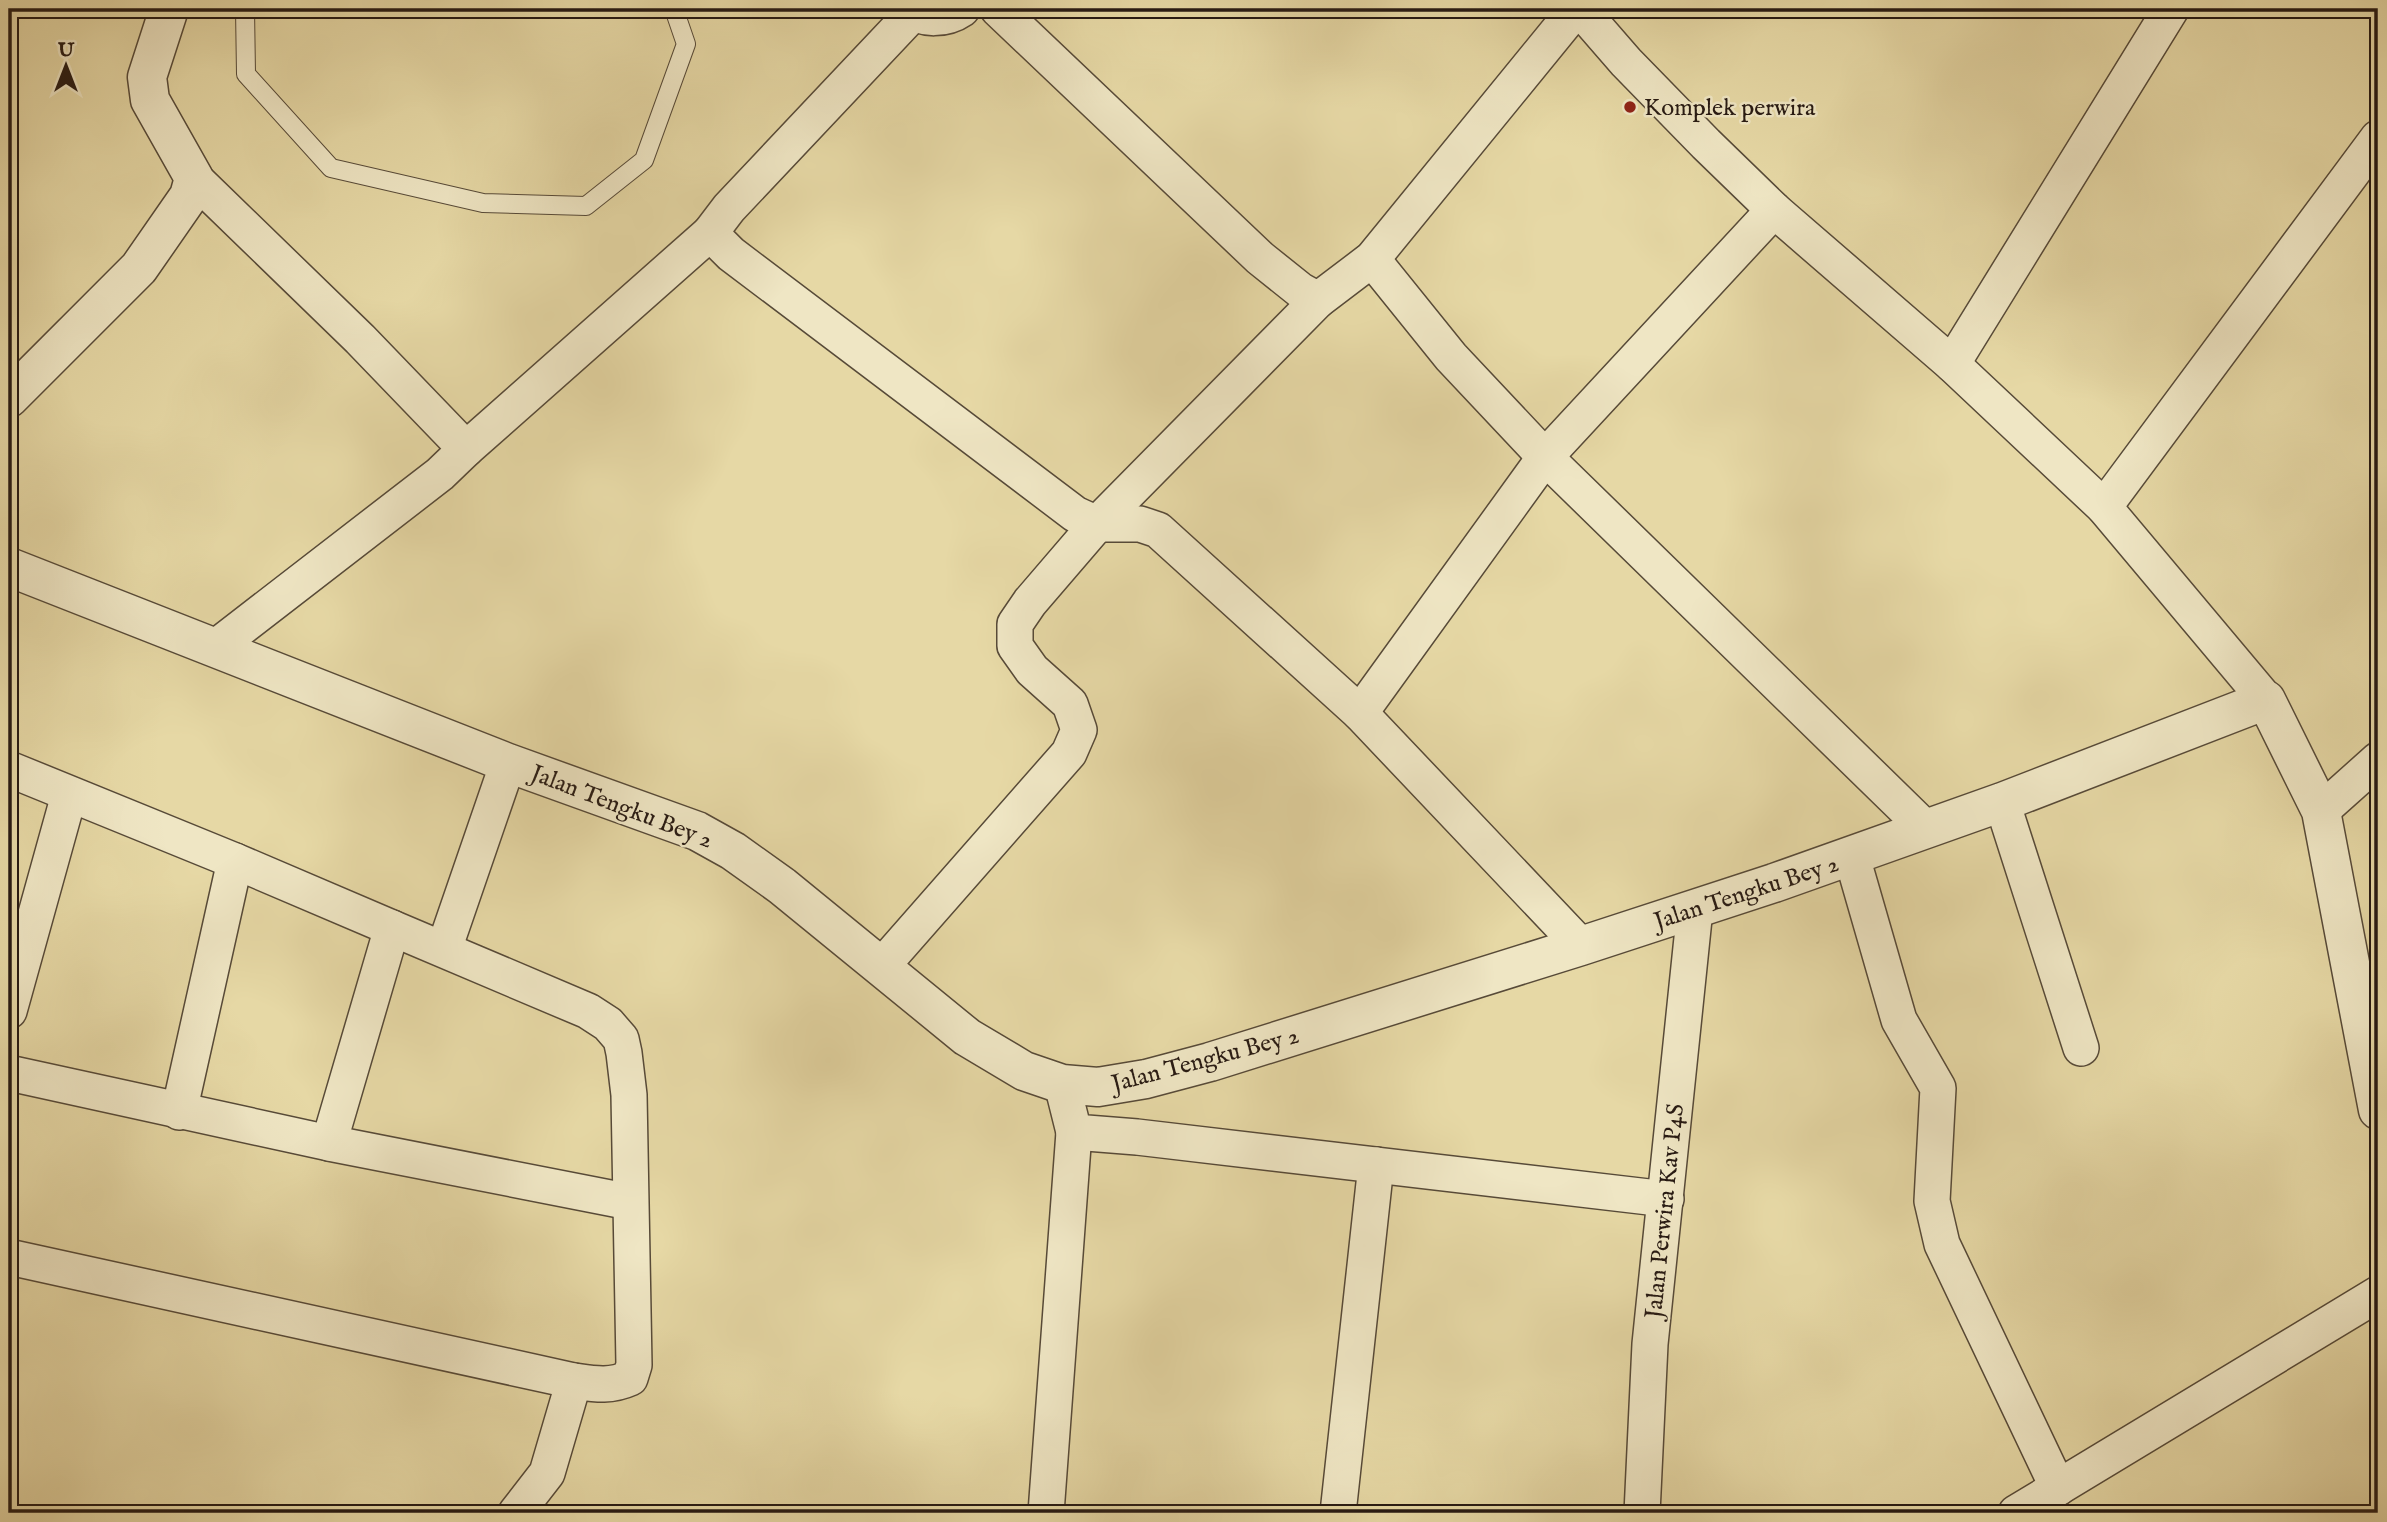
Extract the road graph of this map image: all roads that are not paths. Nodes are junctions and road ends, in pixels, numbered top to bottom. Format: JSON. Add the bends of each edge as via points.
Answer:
{"nodes":[{"id":1,"x":169,"y":9,"type":"edge"},
{"id":2,"x":245,"y":9,"type":"edge"},
{"id":3,"x":674,"y":9,"type":"edge"},
{"id":4,"x":962,"y":9,"type":"edge"},
{"id":5,"x":998,"y":9,"type":"edge"},
{"id":6,"x":1578,"y":9,"type":"edge"},
{"id":7,"x":2171,"y":9,"type":"edge"},
{"id":8,"x":911,"y":11,"type":"edge"},
{"id":9,"x":2378,"y":138,"type":"edge"},
{"id":10,"x":194,"y":178,"type":"junction"},
{"id":11,"x":1774,"y":210,"type":"junction"},
{"id":12,"x":710,"y":233,"type":"junction"},
{"id":13,"x":1372,"y":259,"type":"junction"},
{"id":14,"x":1318,"y":300,"type":"junction"},
{"id":15,"x":1952,"y":364,"type":"junction"},
{"id":16,"x":9,"y":398,"type":"edge"},
{"id":17,"x":466,"y":449,"type":"junction"},
{"id":18,"x":1545,"y":457,"type":"junction"},
{"id":19,"x":2104,"y":507,"type":"junction"},
{"id":20,"x":1097,"y":524,"type":"junction"},
{"id":21,"x":9,"y":567,"type":"edge"},
{"id":22,"x":216,"y":647,"type":"junction"},
{"id":23,"x":2266,"y":700,"type":"junction"},
{"id":24,"x":1360,"y":713,"type":"junction"},
{"id":25,"x":2378,"y":760,"type":"edge"},
{"id":26,"x":508,"y":763,"type":"junction"},
{"id":27,"x":9,"y":769,"type":"edge"},
{"id":28,"x":69,"y":795,"type":"junction"},
{"id":29,"x":2002,"y":802,"type":"junction"},
{"id":30,"x":2321,"y":811,"type":"junction"},
{"id":31,"x":1926,"y":829,"type":"junction"},
{"id":32,"x":1852,"y":857,"type":"junction"},
{"id":33,"x":235,"y":861,"type":"junction"},
{"id":34,"x":1695,"y":909,"type":"junction"},
{"id":35,"x":392,"y":928,"type":"junction"},
{"id":36,"x":1581,"y":946,"type":"junction"},
{"id":37,"x":444,"y":949,"type":"junction"},
{"id":38,"x":881,"y":967,"type":"junction"},
{"id":39,"x":9,"y":1011,"type":"edge"},
{"id":40,"x":2370,"y":1017,"type":"edge"},
{"id":41,"x":2081,"y":1048,"type":"dead end"},
{"id":42,"x":9,"y":1073,"type":"edge"},
{"id":43,"x":1062,"y":1084,"type":"junction"},
{"id":44,"x":2378,"y":1110,"type":"edge"},
{"id":45,"x":179,"y":1112,"type":"junction"},
{"id":46,"x":1074,"y":1132,"type":"junction"},
{"id":47,"x":329,"y":1143,"type":"junction"},
{"id":48,"x":1376,"y":1165,"type":"junction"},
{"id":49,"x":1666,"y":1199,"type":"junction"},
{"id":50,"x":630,"y":1202,"type":"junction"},
{"id":51,"x":9,"y":1257,"type":"edge"},
{"id":52,"x":2378,"y":1294,"type":"edge"},
{"id":53,"x":574,"y":1381,"type":"junction"},
{"id":54,"x":2058,"y":1488,"type":"junction"},
{"id":55,"x":516,"y":1513,"type":"edge"},
{"id":56,"x":1046,"y":1513,"type":"edge"},
{"id":57,"x":1338,"y":1513,"type":"edge"},
{"id":58,"x":1642,"y":1513,"type":"edge"},
{"id":59,"x":2016,"y":1513,"type":"edge"}],
"edges":[{"from":1,"to":10,"type":"street","via":[[147,77],[150,100]]},
{"from":2,"to":3,"type":"lane","via":[[246,74],[331,168],[483,203],[586,206],[644,160],[686,44]]},
{"from":4,"to":8,"type":"street","via":[[933,19]]},
{"from":5,"to":14,"type":"street","via":[[1260,258]]},
{"from":6,"to":11,"type":"street"},
{"from":6,"to":13,"type":"street"},
{"from":7,"to":15,"type":"street"},
{"from":8,"to":12,"type":"street"},
{"from":9,"to":19,"type":"street"},
{"from":10,"to":16,"type":"street","via":[[189,196],[139,268]]},
{"from":10,"to":17,"type":"street"},
{"from":11,"to":15,"type":"street"},
{"from":11,"to":18,"type":"street"},
{"from":12,"to":17,"type":"street"},
{"from":12,"to":20,"type":"street","via":[[731,254],[1075,514]]},
{"from":13,"to":14,"type":"street"},
{"from":13,"to":18,"type":"street","via":[[1451,357]]},
{"from":14,"to":20,"type":"street"},
{"from":15,"to":19,"type":"street"},
{"from":17,"to":22,"type":"street"},
{"from":18,"to":24,"type":"street"},
{"from":18,"to":31,"type":"street"},
{"from":19,"to":23,"type":"street"},
{"from":20,"to":24,"type":"street","via":[[1140,524],[1158,530]]},
{"from":20,"to":38,"type":"street","via":[[1015,624],[1015,646],[1032,670],[1070,704],[1079,730],[1069,753]]},
{"from":21,"to":22,"type":"street","name":"Jalan Tengku Bey 2"},
{"from":22,"to":26,"type":"street","name":"Jalan Tengku Bey 2"},
{"from":23,"to":29,"type":"street","name":"Jalan Tengku Bey 2"},
{"from":23,"to":30,"type":"street"},
{"from":24,"to":36,"type":"street"},
{"from":25,"to":30,"type":"street"},
{"from":26,"to":37,"type":"street"},
{"from":26,"to":38,"type":"street","name":"Jalan Tengku Bey 2","via":[[697,831],[782,886]]},
{"from":27,"to":28,"type":"street"},
{"from":28,"to":33,"type":"street"},
{"from":28,"to":39,"type":"street"},
{"from":29,"to":31,"type":"street","name":"Jalan Tengku Bey 2"},
{"from":29,"to":41,"type":"street"},
{"from":30,"to":40,"type":"street"},
{"from":31,"to":32,"type":"street","name":"Jalan Tengku Bey 2"},
{"from":32,"to":34,"type":"street","name":"Jalan Tengku Bey 2"},
{"from":32,"to":54,"type":"street","via":[[1899,1020],[1938,1088],[1932,1201],[1942,1244]]},
{"from":33,"to":35,"type":"street"},
{"from":33,"to":45,"type":"street"},
{"from":34,"to":36,"type":"street","name":"Jalan Tengku Bey 2"},
{"from":34,"to":49,"type":"street","name":"Jalan Perwira Kav P4S"},
{"from":35,"to":37,"type":"street"},
{"from":35,"to":47,"type":"street"},
{"from":36,"to":43,"type":"street","name":"Jalan Tengku Bey 2","via":[[1159,1076],[1098,1087]]},
{"from":37,"to":50,"type":"street","via":[[588,1011],[621,1039],[629,1095]]},
{"from":38,"to":43,"type":"street","name":"Jalan Tengku Bey 2","via":[[967,1037],[1024,1071]]},
{"from":40,"to":44,"type":"street"},
{"from":42,"to":45,"type":"street"},
{"from":43,"to":46,"type":"street"},
{"from":45,"to":47,"type":"street"},
{"from":46,"to":48,"type":"street"},
{"from":46,"to":56,"type":"street"},
{"from":47,"to":50,"type":"street"},
{"from":48,"to":49,"type":"street"},
{"from":48,"to":57,"type":"street"},
{"from":49,"to":58,"type":"street","name":"Jalan Perwira Kav P4S","via":[[1650,1344]]},
{"from":50,"to":53,"type":"street","via":[[634,1278],[630,1378],[604,1386]]},
{"from":51,"to":53,"type":"street"},
{"from":52,"to":54,"type":"street"},
{"from":53,"to":55,"type":"street","via":[[547,1473]]},
{"from":54,"to":59,"type":"street"}]}
